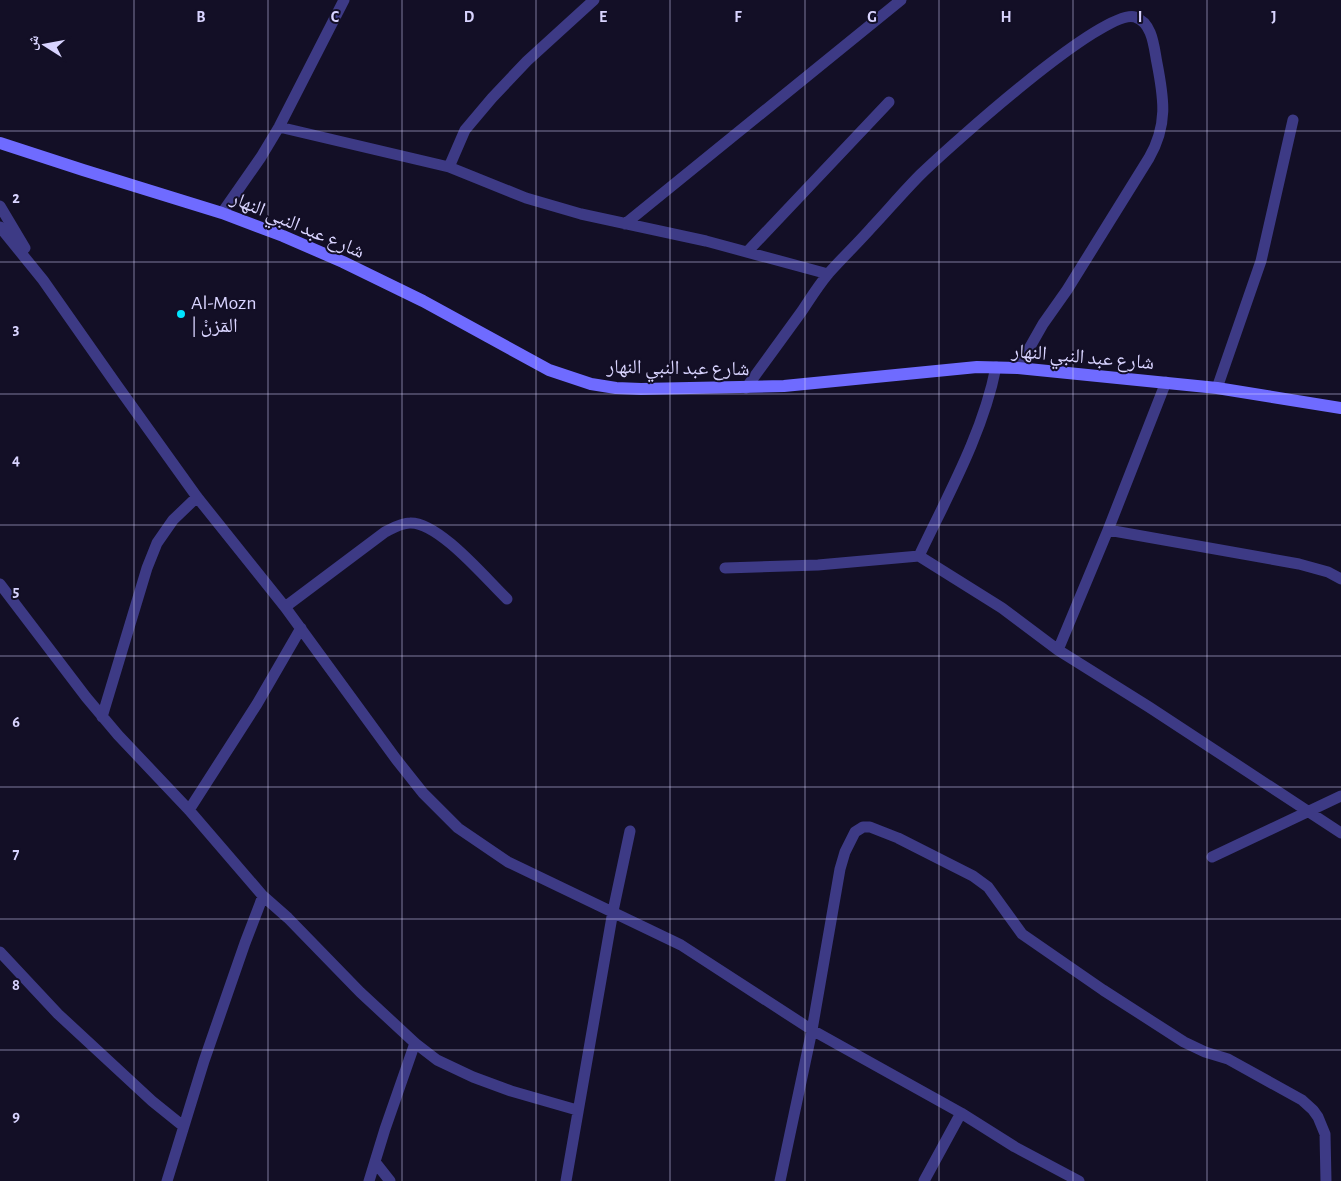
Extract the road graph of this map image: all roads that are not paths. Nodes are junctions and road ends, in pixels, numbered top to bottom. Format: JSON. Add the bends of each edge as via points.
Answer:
{"nodes":[{"id":1,"x":344,"y":0,"type":"edge"},
{"id":2,"x":594,"y":0,"type":"edge"},
{"id":3,"x":901,"y":0,"type":"edge"},
{"id":4,"x":889,"y":102,"type":"dead end"},
{"id":5,"x":1293,"y":120,"type":"dead end"},
{"id":6,"x":279,"y":127,"type":"junction"},
{"id":7,"x":0,"y":143,"type":"edge"},
{"id":8,"x":449,"y":167,"type":"junction"},
{"id":9,"x":0,"y":206,"type":"edge"},
{"id":10,"x":222,"y":213,"type":"junction"},
{"id":11,"x":625,"y":224,"type":"junction"},
{"id":12,"x":0,"y":227,"type":"edge"},
{"id":13,"x":747,"y":252,"type":"junction"},
{"id":14,"x":828,"y":274,"type":"junction"},
{"id":15,"x":43,"y":280,"type":"junction"},
{"id":16,"x":996,"y":367,"type":"junction"},
{"id":17,"x":1018,"y":368,"type":"junction"},
{"id":18,"x":1166,"y":382,"type":"junction"},
{"id":19,"x":746,"y":388,"type":"junction"},
{"id":20,"x":1217,"y":388,"type":"junction"},
{"id":21,"x":1341,"y":408,"type":"edge"},
{"id":22,"x":197,"y":496,"type":"junction"},
{"id":23,"x":1108,"y":530,"type":"junction"},
{"id":24,"x":919,"y":556,"type":"junction"},
{"id":25,"x":725,"y":568,"type":"dead end"},
{"id":26,"x":1341,"y":580,"type":"edge"},
{"id":27,"x":0,"y":584,"type":"edge"},
{"id":28,"x":507,"y":599,"type":"dead end"},
{"id":29,"x":285,"y":607,"type":"junction"},
{"id":30,"x":301,"y":628,"type":"junction"},
{"id":31,"x":1058,"y":650,"type":"junction"},
{"id":32,"x":102,"y":716,"type":"junction"},
{"id":33,"x":1341,"y":796,"type":"edge"},
{"id":34,"x":189,"y":810,"type":"junction"},
{"id":35,"x":1308,"y":810,"type":"junction"},
{"id":36,"x":630,"y":830,"type":"dead end"},
{"id":37,"x":1341,"y":833,"type":"edge"},
{"id":38,"x":1212,"y":857,"type":"dead end"},
{"id":39,"x":263,"y":896,"type":"junction"},
{"id":40,"x":613,"y":911,"type":"junction"},
{"id":41,"x":1,"y":956,"type":"edge"},
{"id":42,"x":812,"y":1030,"type":"junction"},
{"id":43,"x":415,"y":1043,"type":"junction"},
{"id":44,"x":577,"y":1110,"type":"junction"},
{"id":45,"x":961,"y":1113,"type":"junction"},
{"id":46,"x":183,"y":1126,"type":"junction"},
{"id":47,"x":375,"y":1162,"type":"junction"},
{"id":48,"x":167,"y":1181,"type":"edge"},
{"id":49,"x":369,"y":1181,"type":"edge"},
{"id":50,"x":390,"y":1181,"type":"edge"},
{"id":51,"x":566,"y":1181,"type":"edge"},
{"id":52,"x":780,"y":1181,"type":"edge"},
{"id":53,"x":924,"y":1181,"type":"edge"},
{"id":54,"x":1079,"y":1181,"type":"edge"},
{"id":55,"x":1326,"y":1181,"type":"edge"}],
"edges":[{"from":1,"to":6,"type":"street"},
{"from":2,"to":8,"type":"street","via":[[492,98],[465,130]]},
{"from":3,"to":11,"type":"street"},
{"from":4,"to":13,"type":"street"},
{"from":5,"to":20,"type":"street","via":[[1261,261]]},
{"from":6,"to":8,"type":"street"},
{"from":6,"to":10,"type":"street"},
{"from":7,"to":10,"type":"street","name":"شارع عبد النبي النهار"},
{"from":8,"to":11,"type":"street","via":[[526,198]]},
{"from":9,"to":15,"type":"street"},
{"from":10,"to":19,"type":"street","name":"شارع عبد النبي النهار","via":[[343,262],[423,301],[549,370],[616,388]]},
{"from":11,"to":13,"type":"street"},
{"from":12,"to":15,"type":"street"},
{"from":13,"to":14,"type":"street"},
{"from":14,"to":17,"type":"street","via":[[944,152],[1026,82],[1113,21],[1129,16],[1136,18],[1144,23],[1152,36],[1163,106],[1159,138]]},
{"from":14,"to":19,"type":"street"},
{"from":15,"to":22,"type":"street"},
{"from":16,"to":17,"type":"street","name":"شارع عبد النبي النهار"},
{"from":16,"to":19,"type":"street","name":"شارع عبد النبي النهار","via":[[977,366]]},
{"from":16,"to":24,"type":"street","via":[[974,435]]},
{"from":17,"to":18,"type":"street","name":"شارع عبد النبي النهار"},
{"from":18,"to":20,"type":"street","name":"شارع عبد النبي النهار"},
{"from":18,"to":23,"type":"street"},
{"from":20,"to":21,"type":"street","name":"شارع عبد النبي النهار"},
{"from":22,"to":29,"type":"street"},
{"from":22,"to":32,"type":"street","via":[[173,520],[147,568]]},
{"from":23,"to":26,"type":"street","via":[[1299,564],[1328,572]]},
{"from":23,"to":31,"type":"street"},
{"from":24,"to":25,"type":"street","via":[[818,565]]},
{"from":24,"to":31,"type":"street","via":[[1002,608]]},
{"from":27,"to":32,"type":"street"},
{"from":28,"to":29,"type":"street","via":[[446,538],[421,524],[410,522],[385,532]]},
{"from":29,"to":30,"type":"street"},
{"from":30,"to":34,"type":"street"},
{"from":30,"to":40,"type":"street","via":[[418,786],[452,824],[508,862]]},
{"from":31,"to":35,"type":"street"},
{"from":32,"to":34,"type":"street"},
{"from":33,"to":35,"type":"street"},
{"from":34,"to":39,"type":"street"},
{"from":35,"to":37,"type":"street"},
{"from":35,"to":38,"type":"street"},
{"from":36,"to":40,"type":"street"},
{"from":39,"to":43,"type":"street"},
{"from":39,"to":46,"type":"street"},
{"from":40,"to":42,"type":"street","via":[[681,945]]},
{"from":40,"to":44,"type":"street"},
{"from":41,"to":46,"type":"street","via":[[58,1014]]},
{"from":42,"to":45,"type":"street"},
{"from":42,"to":52,"type":"street"},
{"from":42,"to":55,"type":"street","via":[[845,852],[855,832],[870,827],[879,829],[973,876],[988,887],[1022,934],[1174,1036],[1205,1052],[1228,1059],[1302,1100],[1313,1110],[1325,1134]]},
{"from":43,"to":44,"type":"street","via":[[437,1060],[473,1077]]},
{"from":43,"to":47,"type":"street"},
{"from":44,"to":51,"type":"street"},
{"from":45,"to":53,"type":"street"},
{"from":45,"to":54,"type":"street"},
{"from":46,"to":48,"type":"street"},
{"from":47,"to":49,"type":"street"},
{"from":47,"to":50,"type":"street"}]}
